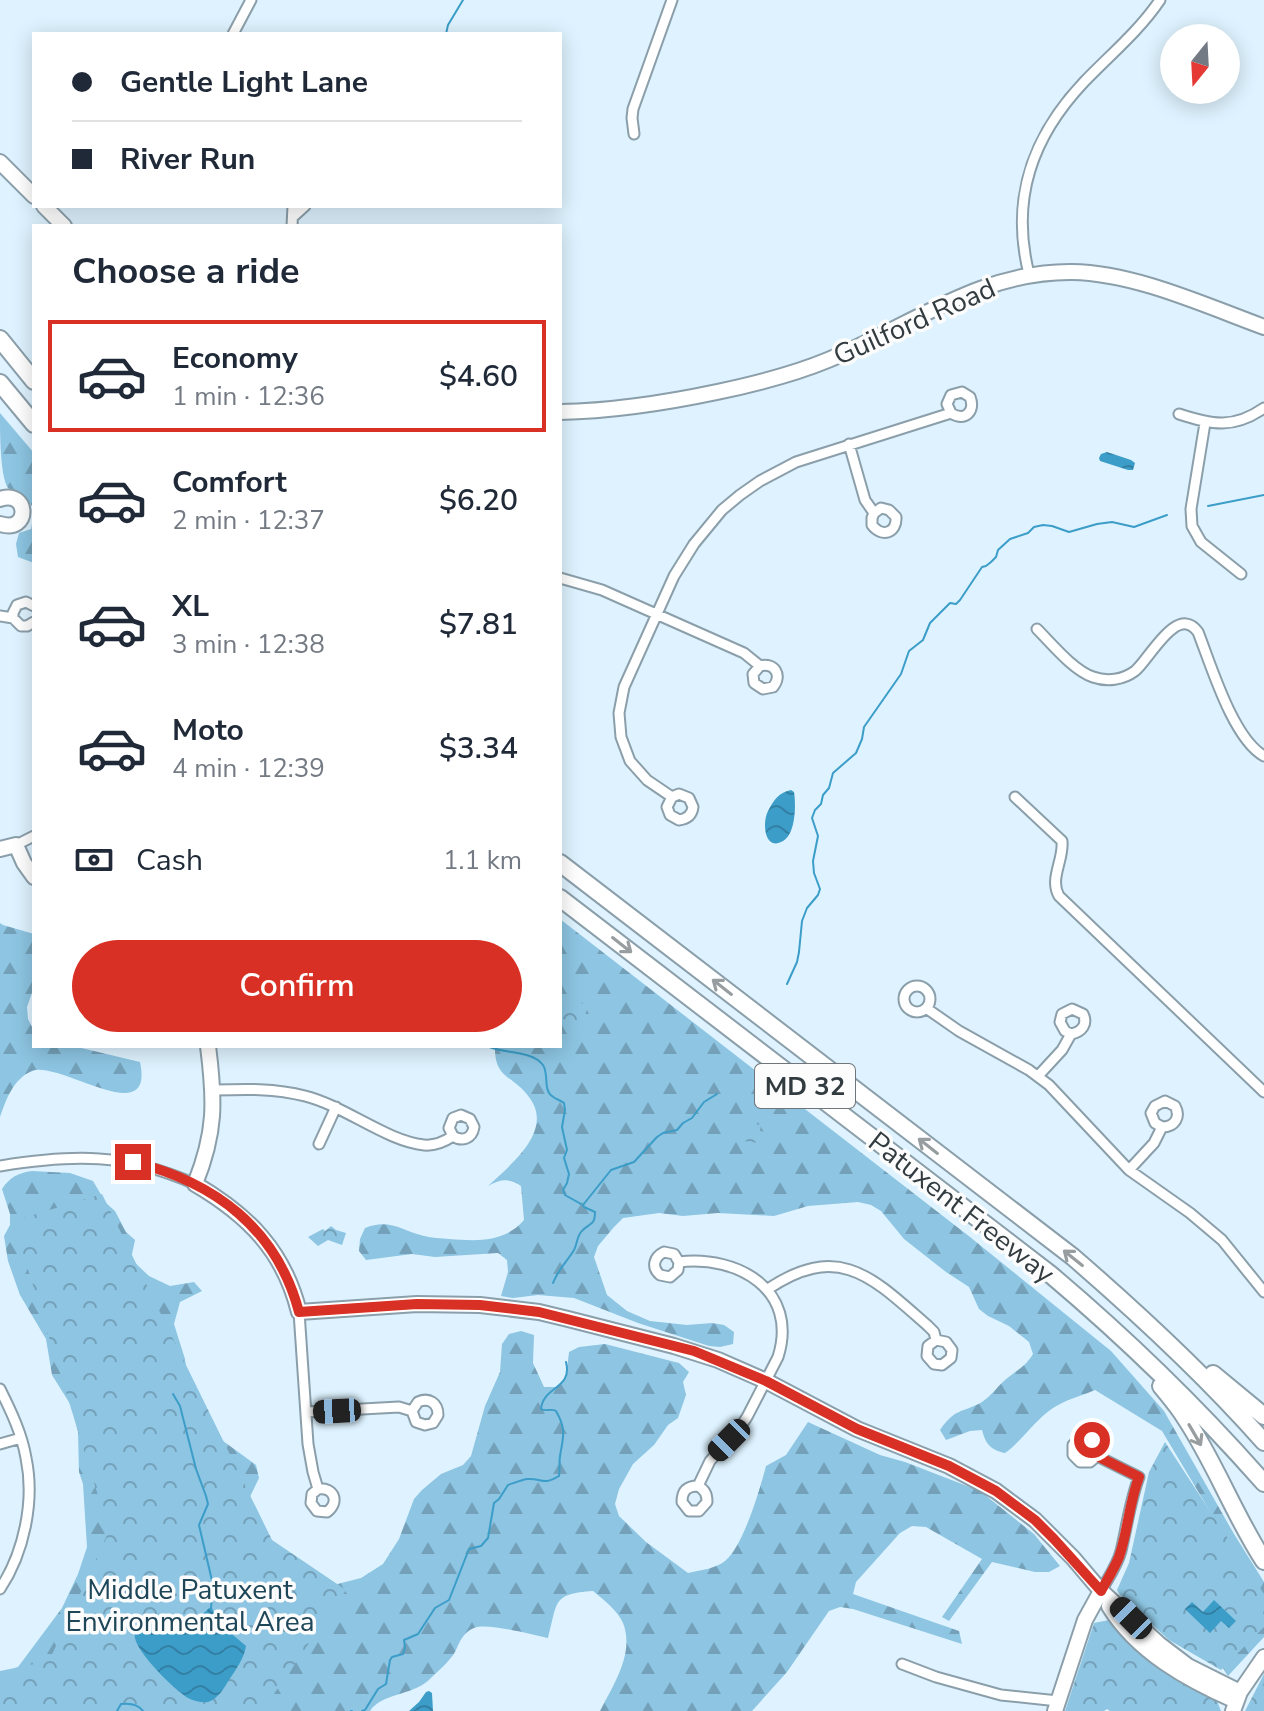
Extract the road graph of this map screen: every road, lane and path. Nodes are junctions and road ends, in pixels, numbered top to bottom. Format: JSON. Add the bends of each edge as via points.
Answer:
{"nodes":[{"id":1,"x":251,"y":0,"type":"edge"},
{"id":2,"x":672,"y":0,"type":"edge"},
{"id":3,"x":1160,"y":0,"type":"edge"},
{"id":4,"x":234,"y":32,"type":"edge"},
{"id":5,"x":634,"y":134,"type":"dead end"},
{"id":6,"x":0,"y":162,"type":"edge"},
{"id":7,"x":32,"y":194,"type":"edge"},
{"id":8,"x":46,"y":208,"type":"edge"},
{"id":9,"x":62,"y":224,"type":"edge"},
{"id":10,"x":1029,"y":274,"type":"junction"},
{"id":11,"x":1264,"y":327,"type":"edge"},
{"id":12,"x":0,"y":339,"type":"edge"},
{"id":13,"x":32,"y":379,"type":"edge"},
{"id":14,"x":0,"y":383,"type":"edge"},
{"id":15,"x":1264,"y":408,"type":"edge"},
{"id":16,"x":562,"y":412,"type":"edge"},
{"id":17,"x":951,"y":413,"type":"dead end"},
{"id":18,"x":1179,"y":414,"type":"dead end"},
{"id":19,"x":32,"y":422,"type":"edge"},
{"id":20,"x":1205,"y":423,"type":"junction"},
{"id":21,"x":849,"y":444,"type":"junction"},
{"id":22,"x":1,"y":496,"type":"edge"},
{"id":23,"x":874,"y":513,"type":"dead end"},
{"id":24,"x":1,"y":526,"type":"edge"},
{"id":25,"x":1241,"y":574,"type":"dead end"},
{"id":26,"x":562,"y":579,"type":"edge"},
{"id":27,"x":32,"y":605,"type":"edge"},
{"id":28,"x":656,"y":614,"type":"junction"},
{"id":29,"x":0,"y":616,"type":"edge"},
{"id":30,"x":13,"y":618,"type":"junction"},
{"id":31,"x":32,"y":623,"type":"edge"},
{"id":32,"x":1037,"y":629,"type":"dead end"},
{"id":33,"x":760,"y":666,"type":"dead end"},
{"id":34,"x":1264,"y":756,"type":"edge"},
{"id":35,"x":672,"y":797,"type":"dead end"},
{"id":36,"x":1015,"y":797,"type":"dead end"},
{"id":37,"x":32,"y":837,"type":"edge"},
{"id":38,"x":16,"y":845,"type":"junction"},
{"id":39,"x":0,"y":849,"type":"edge"},
{"id":40,"x":562,"y":865,"type":"edge"},
{"id":41,"x":32,"y":874,"type":"edge"},
{"id":42,"x":562,"y":900,"type":"edge"},
{"id":43,"x":926,"y":1008,"type":"dead end"},
{"id":44,"x":1071,"y":1034,"type":"dead end"},
{"id":45,"x":208,"y":1048,"type":"edge"},
{"id":46,"x":1038,"y":1076,"type":"junction"},
{"id":47,"x":214,"y":1090,"type":"junction"},
{"id":48,"x":1264,"y":1092,"type":"edge"},
{"id":49,"x":336,"y":1107,"type":"junction"},
{"id":50,"x":1162,"y":1127,"type":"dead end"},
{"id":51,"x":453,"y":1136,"type":"dead end"},
{"id":52,"x":319,"y":1144,"type":"dead end"},
{"id":53,"x":0,"y":1166,"type":"edge"},
{"id":54,"x":1129,"y":1170,"type":"junction"},
{"id":55,"x":195,"y":1184,"type":"junction"},
{"id":56,"x":679,"y":1262,"type":"dead end"},
{"id":57,"x":1050,"y":1274,"type":"junction"},
{"id":58,"x":768,"y":1289,"type":"junction"},
{"id":59,"x":1264,"y":1292,"type":"edge"},
{"id":60,"x":1132,"y":1309,"type":"junction"},
{"id":61,"x":299,"y":1312,"type":"junction"},
{"id":62,"x":936,"y":1340,"type":"dead end"},
{"id":63,"x":766,"y":1381,"type":"junction"},
{"id":64,"x":0,"y":1389,"type":"edge"},
{"id":65,"x":412,"y":1411,"type":"dead end"},
{"id":66,"x":307,"y":1412,"type":"junction"},
{"id":67,"x":1264,"y":1416,"type":"edge"},
{"id":68,"x":21,"y":1438,"type":"junction"},
{"id":69,"x":1264,"y":1442,"type":"edge"},
{"id":70,"x":0,"y":1444,"type":"edge"},
{"id":71,"x":1097,"y":1456,"type":"dead end"},
{"id":72,"x":1264,"y":1483,"type":"edge"},
{"id":73,"x":698,"y":1486,"type":"dead end"},
{"id":74,"x":318,"y":1489,"type":"dead end"},
{"id":75,"x":1264,"y":1561,"type":"edge"},
{"id":76,"x":0,"y":1589,"type":"edge"},
{"id":77,"x":1101,"y":1591,"type":"junction"},
{"id":78,"x":1264,"y":1657,"type":"edge"},
{"id":79,"x":902,"y":1664,"type":"dead end"},
{"id":80,"x":1237,"y":1701,"type":"edge"},
{"id":81,"x":1056,"y":1706,"type":"edge"}],
"edges":[{"from":1,"to":4,"type":"street"},
{"from":2,"to":5,"type":"street","via":[[633,109]]},
{"from":3,"to":10,"type":"street","via":[[1071,96],[1043,136],[1022,215]]},
{"from":6,"to":7,"type":"street"},
{"from":8,"to":9,"type":"street"},
{"from":10,"to":11,"type":"street","name":"Guilford Road","via":[[1113,276]]},
{"from":10,"to":16,"type":"street","name":"Guilford Road","via":[[967,293],[828,361],[772,380],[656,404]]},
{"from":12,"to":13,"type":"highway"},
{"from":14,"to":19,"type":"highway"},
{"from":15,"to":20,"type":"street","via":[[1241,421]]},
{"from":17,"to":21,"type":"street"},
{"from":18,"to":20,"type":"street"},
{"from":20,"to":25,"type":"street","via":[[1192,526],[1201,542]]},
{"from":21,"to":23,"type":"street","via":[[865,500]]},
{"from":21,"to":28,"type":"street","via":[[779,470],[722,510],[682,561]]},
{"from":22,"to":24,"type":"street","via":[[17,500],[23,513],[17,523]]},
{"from":26,"to":28,"type":"street"},
{"from":27,"to":30,"type":"street","via":[[17,605]]},
{"from":28,"to":33,"type":"street","via":[[744,653]]},
{"from":28,"to":35,"type":"street","via":[[624,687],[619,724],[623,747],[637,771]]},
{"from":29,"to":30,"type":"street"},
{"from":30,"to":31,"type":"street","via":[[21,626]]},
{"from":32,"to":34,"type":"street","via":[[1079,670],[1104,680],[1131,674],[1177,625],[1192,625],[1237,727]]},
{"from":36,"to":48,"type":"street","via":[[1062,841],[1054,885],[1059,896]]},
{"from":37,"to":38,"type":"street"},
{"from":38,"to":39,"type":"street"},
{"from":38,"to":41,"type":"street"},
{"from":60,"to":40,"type":"highway","name":"Patuxent Freeway","number":"MD 32","one_way":true,"via":[[1073,1257]]},
{"from":42,"to":57,"type":"highway","name":"Patuxent Freeway","number":"MD 32","one_way":true},
{"from":43,"to":46,"type":"street"},
{"from":44,"to":46,"type":"street"},
{"from":45,"to":47,"type":"street"},
{"from":46,"to":54,"type":"street"},
{"from":47,"to":49,"type":"street","via":[[276,1091]]},
{"from":47,"to":55,"type":"street","via":[[210,1137]]},
{"from":49,"to":51,"type":"street","via":[[414,1143],[440,1144]]},
{"from":49,"to":52,"type":"street"},
{"from":50,"to":54,"type":"street"},
{"from":53,"to":55,"type":"street","via":[[60,1158],[119,1160]]},
{"from":54,"to":59,"type":"street","via":[[1222,1240]]},
{"from":55,"to":61,"type":"street","via":[[260,1234],[286,1273]]},
{"from":56,"to":58,"type":"street","via":[[730,1266]]},
{"from":57,"to":72,"type":"highway","name":"Patuxent Freeway","number":"MD 32","via":[[1156,1369]]},
{"from":57,"to":75,"type":"highway","one_way":true,"via":[[1143,1365],[1184,1415]]},
{"from":58,"to":62,"type":"street","via":[[803,1271],[854,1271],[882,1286],[928,1326]]},
{"from":58,"to":63,"type":"street","via":[[782,1336]]},
{"from":60,"to":67,"type":"highway"},
{"from":60,"to":69,"type":"highway","name":"Patuxent Freeway","number":"MD 32"},
{"from":61,"to":63,"type":"street","via":[[452,1304],[539,1312],[694,1351]]},
{"from":61,"to":66,"type":"street"},
{"from":63,"to":73,"type":"street"},
{"from":63,"to":77,"type":"street","via":[[857,1429],[996,1491],[1045,1529]]},
{"from":64,"to":68,"type":"street"},
{"from":65,"to":66,"type":"street","via":[[399,1407]]},
{"from":66,"to":74,"type":"street"},
{"from":68,"to":70,"type":"street"},
{"from":68,"to":76,"type":"street","via":[[28,1470],[27,1514]]},
{"from":71,"to":77,"type":"street","via":[[1139,1477],[1120,1552]]},
{"from":77,"to":80,"type":"street","via":[[1123,1626],[1152,1652],[1197,1683]]},
{"from":77,"to":81,"type":"street","via":[[1085,1620]]},
{"from":78,"to":80,"type":"street"},
{"from":79,"to":81,"type":"street"}]}
